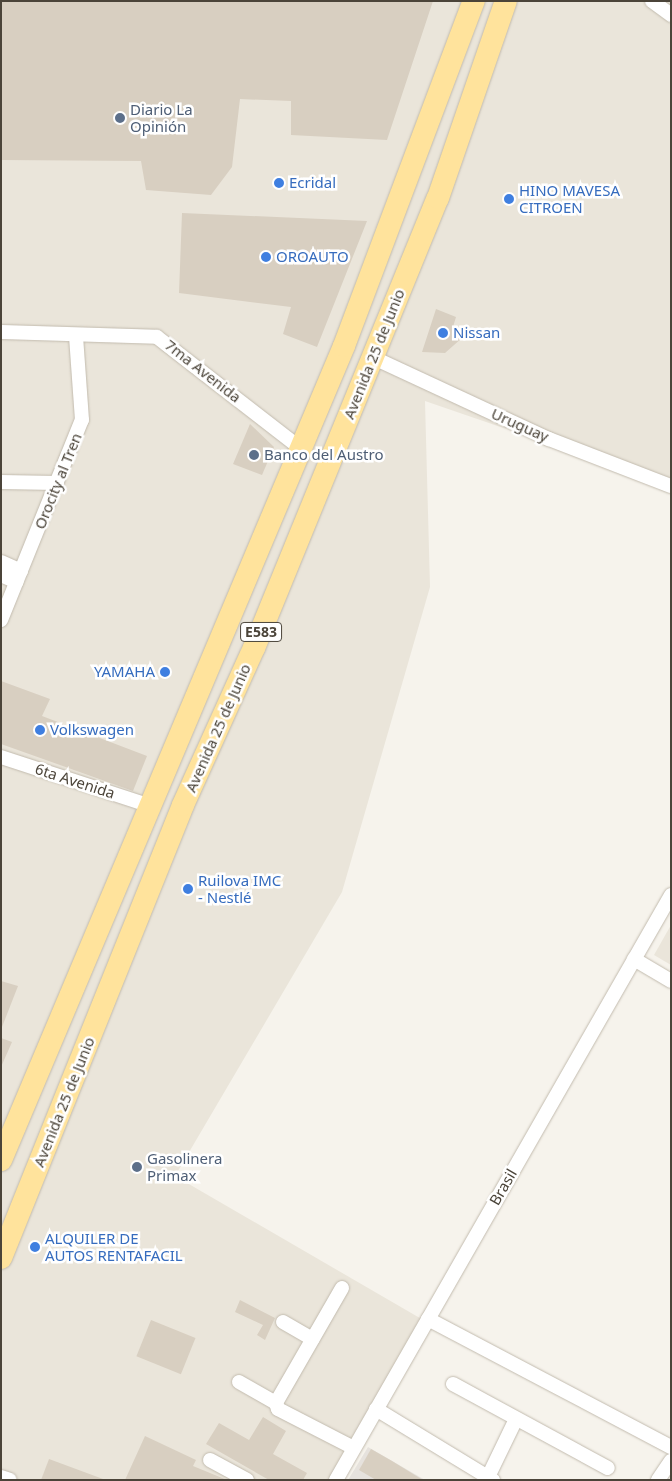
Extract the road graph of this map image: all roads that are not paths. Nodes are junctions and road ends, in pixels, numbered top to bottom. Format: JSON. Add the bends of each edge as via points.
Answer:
{"nodes":[{"id":1,"x":474,"y":1,"type":"edge"},
{"id":2,"x":506,"y":1,"type":"edge"},
{"id":3,"x":652,"y":1,"type":"edge"},
{"id":4,"x":671,"y":16,"type":"edge"},
{"id":5,"x":1,"y":332,"type":"edge"},
{"id":6,"x":76,"y":336,"type":"junction"},
{"id":7,"x":372,"y":358,"type":"junction"},
{"id":8,"x":300,"y":448,"type":"junction"},
{"id":9,"x":1,"y":482,"type":"edge"},
{"id":10,"x":58,"y":483,"type":"junction"},
{"id":11,"x":671,"y":486,"type":"edge"},
{"id":12,"x":1,"y":562,"type":"edge"},
{"id":13,"x":1,"y":575,"type":"edge"},
{"id":14,"x":19,"y":576,"type":"junction"},
{"id":15,"x":1,"y":620,"type":"edge"},
{"id":16,"x":1,"y":757,"type":"edge"},
{"id":17,"x":148,"y":805,"type":"junction"},
{"id":18,"x":671,"y":894,"type":"edge"},
{"id":19,"x":136,"y":922,"type":"junction"},
{"id":20,"x":634,"y":959,"type":"junction"},
{"id":21,"x":671,"y":981,"type":"edge"},
{"id":22,"x":1,"y":1160,"type":"edge"},
{"id":23,"x":1,"y":1258,"type":"edge"},
{"id":24,"x":342,"y":1288,"type":"dead end"},
{"id":25,"x":428,"y":1318,"type":"junction"},
{"id":26,"x":284,"y":1322,"type":"dead end"},
{"id":27,"x":312,"y":1339,"type":"junction"},
{"id":28,"x":239,"y":1382,"type":"dead end"},
{"id":29,"x":454,"y":1384,"type":"dead end"},
{"id":30,"x":276,"y":1403,"type":"junction"},
{"id":31,"x":376,"y":1409,"type":"junction"},
{"id":32,"x":516,"y":1419,"type":"junction"},
{"id":33,"x":671,"y":1447,"type":"edge"},
{"id":34,"x":354,"y":1448,"type":"junction"},
{"id":35,"x":210,"y":1460,"type":"dead end"},
{"id":36,"x":671,"y":1461,"type":"edge"},
{"id":37,"x":608,"y":1468,"type":"dead end"},
{"id":38,"x":1,"y":1476,"type":"edge"},
{"id":39,"x":491,"y":1478,"type":"edge"},
{"id":40,"x":10,"y":1480,"type":"edge"},
{"id":41,"x":247,"y":1480,"type":"edge"},
{"id":42,"x":336,"y":1480,"type":"edge"},
{"id":43,"x":658,"y":1480,"type":"edge"}],
"edges":[{"from":1,"to":8,"type":"main road","name":"Avenida 25 de Junio","number":"E583","via":[[348,336]]},
{"from":2,"to":7,"type":"main road","name":"Avenida 25 de Junio","number":"E583","via":[[438,198]]},
{"from":3,"to":4,"type":"street"},
{"from":5,"to":6,"type":"street","name":"7ma Avenida"},
{"from":6,"to":8,"type":"street","name":"7ma Avenida","via":[[157,337]]},
{"from":6,"to":10,"type":"street","name":"Orocity al Tren","via":[[82,420]]},
{"from":7,"to":11,"type":"street","name":"Uruguay","via":[[549,439]]},
{"from":7,"to":19,"type":"main road","name":"Avenida 25 de Junio","number":"E583"},
{"from":8,"to":17,"type":"main road","name":"Avenida 25 de Junio","number":"E583"},
{"from":9,"to":10,"type":"street"},
{"from":10,"to":14,"type":"street","name":"Orocity al Tren"},
{"from":12,"to":14,"type":"street"},
{"from":13,"to":14,"type":"street"},
{"from":14,"to":15,"type":"street","name":"Orocity al Tren"},
{"from":16,"to":17,"type":"street","name":"6ta Avenida"},
{"from":17,"to":19,"type":"main road","via":[[161,812],[165,828]]},
{"from":17,"to":22,"type":"main road","name":"Avenida 25 de Junio","number":"E583"},
{"from":18,"to":20,"type":"street","name":"Brasil"},
{"from":19,"to":23,"type":"main road","name":"Avenida 25 de Junio","number":"E583"},
{"from":20,"to":21,"type":"street"},
{"from":20,"to":25,"type":"street","name":"Brasil"},
{"from":24,"to":27,"type":"street"},
{"from":25,"to":31,"type":"street","name":"Brasil"},
{"from":25,"to":33,"type":"street"},
{"from":26,"to":27,"type":"street"},
{"from":27,"to":30,"type":"street"},
{"from":28,"to":30,"type":"street"},
{"from":29,"to":32,"type":"street"},
{"from":30,"to":34,"type":"street","via":[[278,1409]]},
{"from":31,"to":34,"type":"street","name":"Brasil"},
{"from":31,"to":39,"type":"street"},
{"from":32,"to":37,"type":"street"},
{"from":32,"to":39,"type":"street"},
{"from":34,"to":42,"type":"street","name":"Brasil"},
{"from":35,"to":41,"type":"street"},
{"from":36,"to":43,"type":"street"},
{"from":38,"to":40,"type":"street"}]}
